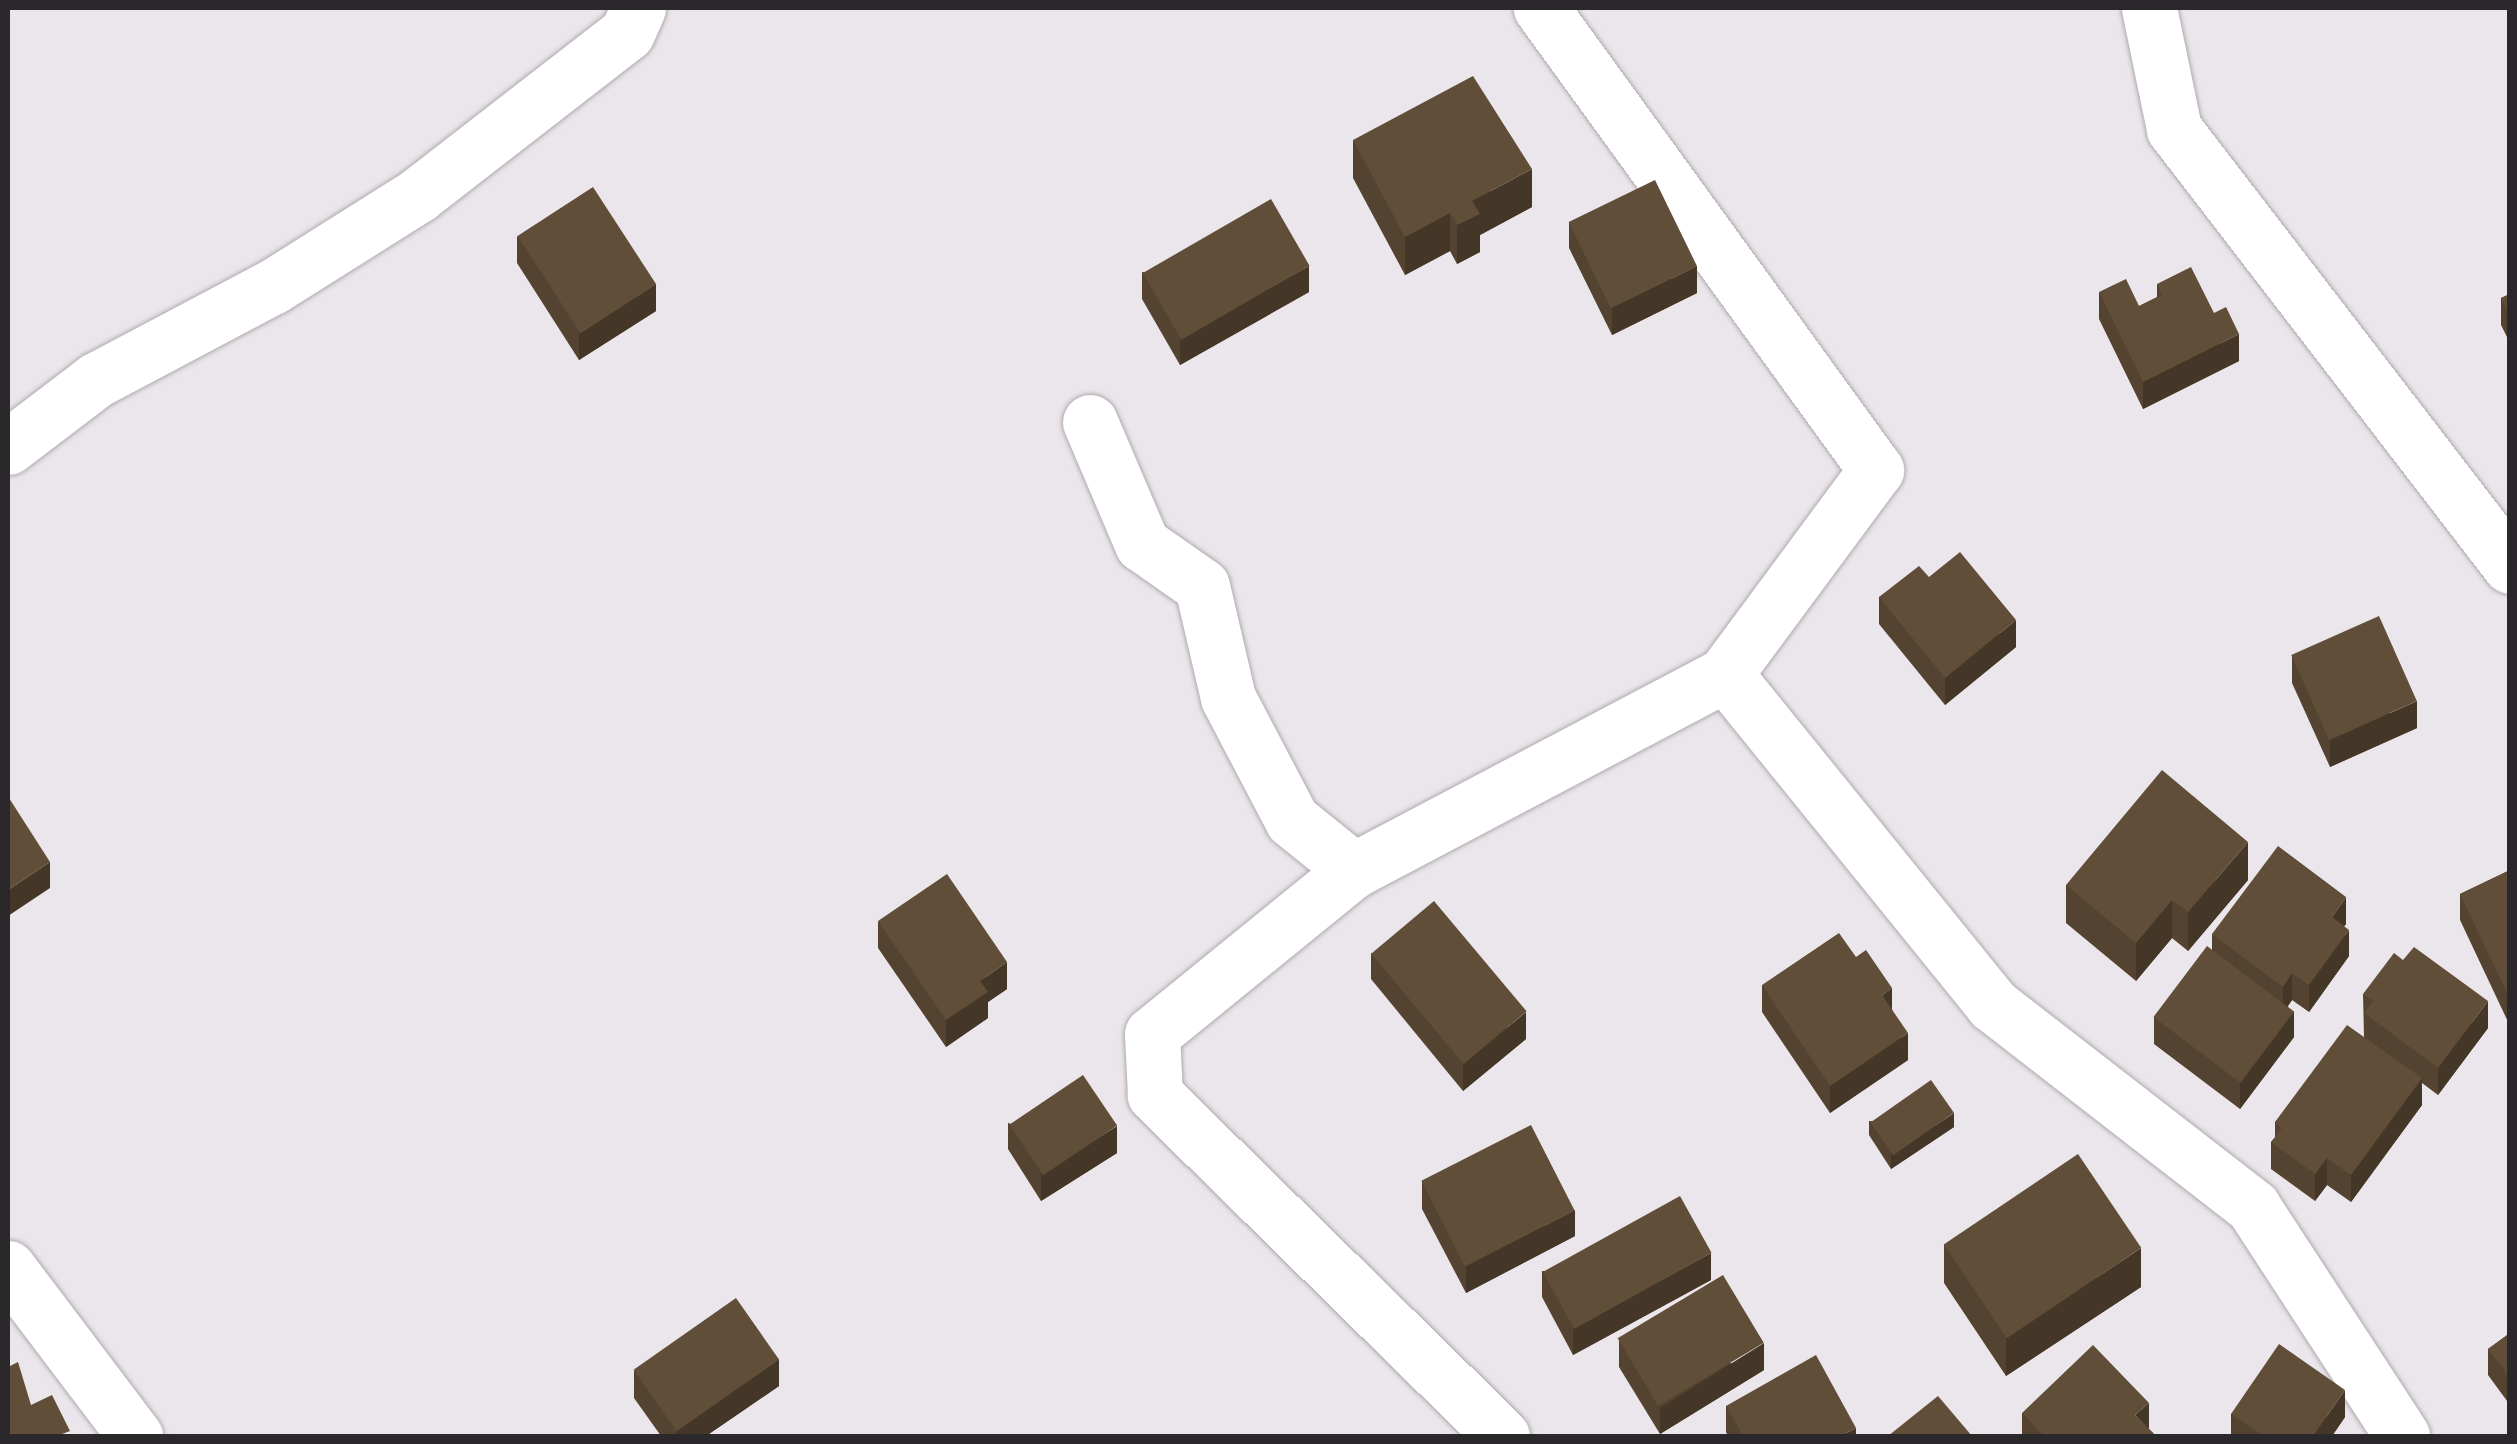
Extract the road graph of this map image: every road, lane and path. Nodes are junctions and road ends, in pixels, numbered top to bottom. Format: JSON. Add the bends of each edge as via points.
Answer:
{"nodes":[{"id":1,"x":638,"y":8,"type":"edge"},
{"id":2,"x":1542,"y":8,"type":"edge"},
{"id":3,"x":2149,"y":8,"type":"edge"},
{"id":4,"x":1090,"y":422,"type":"dead end"},
{"id":5,"x":8,"y":447,"type":"edge"},
{"id":6,"x":2510,"y":566,"type":"edge"},
{"id":7,"x":1725,"y":674,"type":"junction"},
{"id":8,"x":1354,"y":870,"type":"junction"},
{"id":9,"x":8,"y":1268,"type":"edge"},
{"id":10,"x":135,"y":1436,"type":"edge"},
{"id":11,"x":1502,"y":1436,"type":"edge"},
{"id":12,"x":2402,"y":1436,"type":"edge"}],
"edges":[{"from":1,"to":5,"type":"street","via":[[628,33],[418,195],[272,287],[96,380]]},
{"from":2,"to":7,"type":"street","via":[[1876,470]]},
{"from":3,"to":6,"type":"street","via":[[2174,130]]},
{"from":4,"to":8,"type":"street","via":[[1142,544],[1202,586],[1228,698],[1292,820]]},
{"from":7,"to":8,"type":"street"},
{"from":7,"to":12,"type":"street","via":[[1993,1005],[2253,1208]]},
{"from":8,"to":11,"type":"street","via":[[1152,1034],[1156,1094]]},
{"from":9,"to":10,"type":"street"}]}
